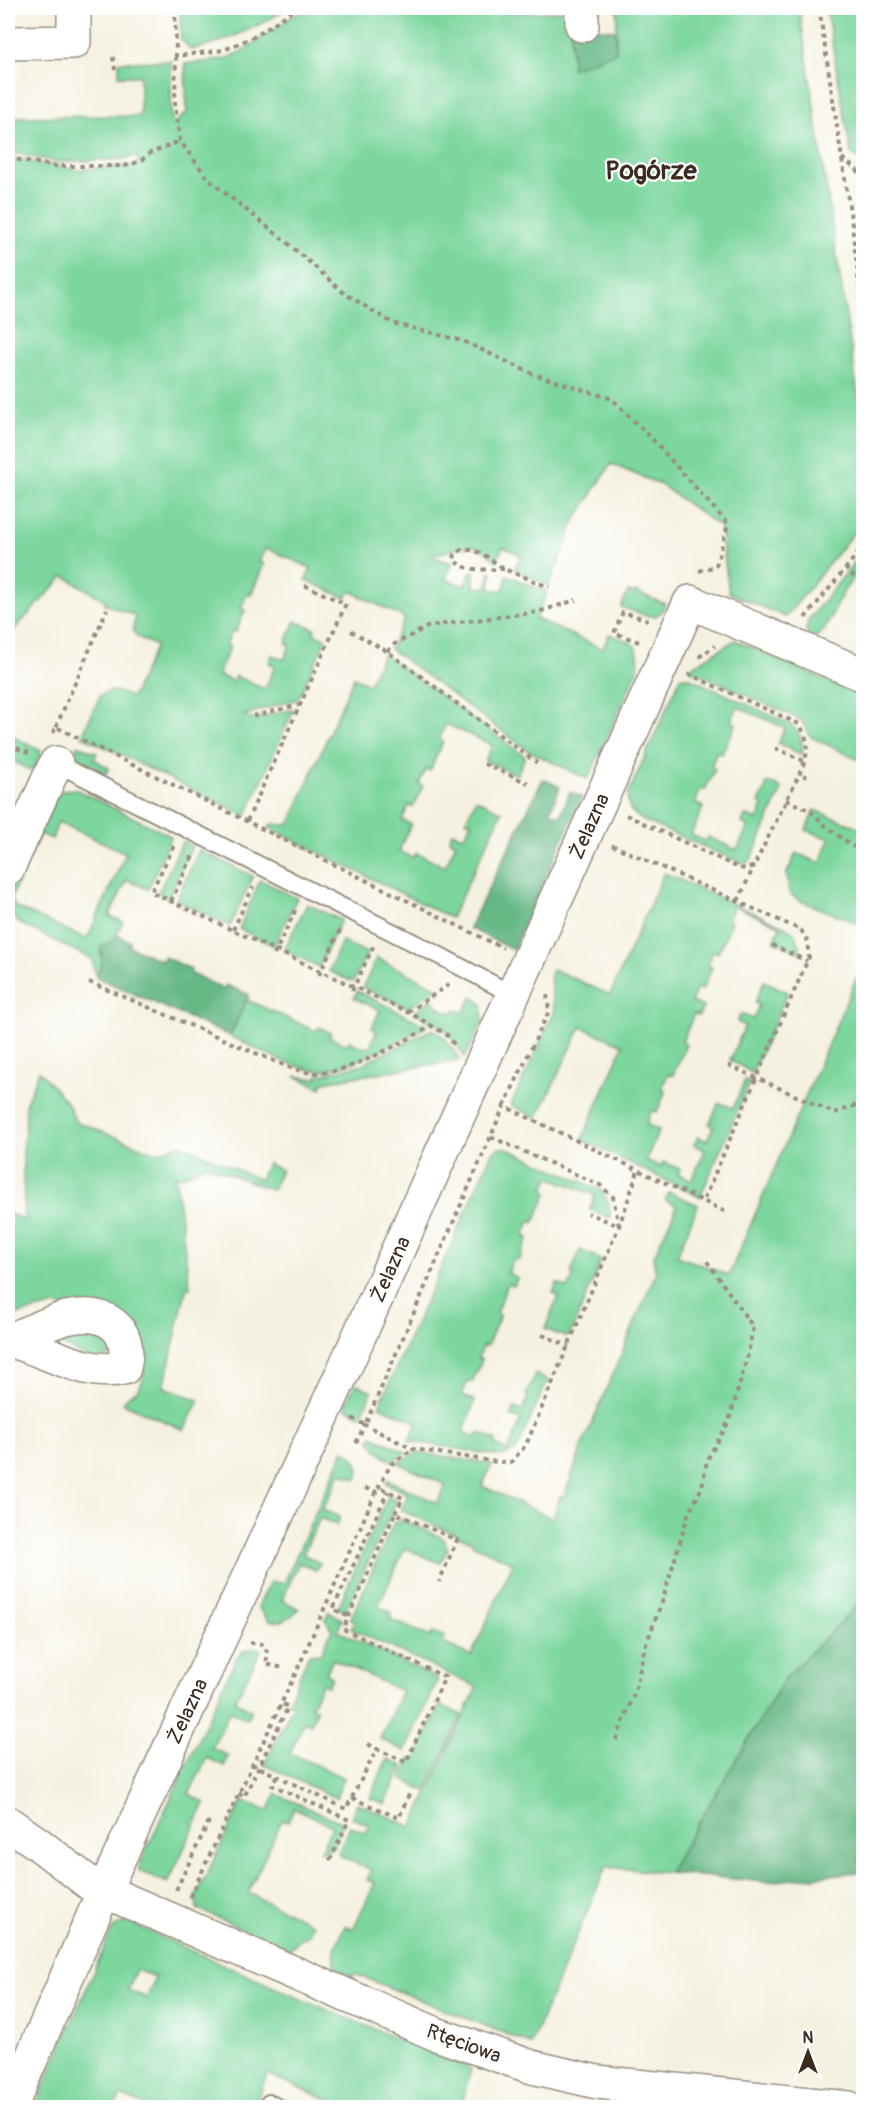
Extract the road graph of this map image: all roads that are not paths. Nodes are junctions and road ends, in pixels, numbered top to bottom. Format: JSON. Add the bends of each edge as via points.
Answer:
{"nodes":[{"id":1,"x":74,"y":8,"type":"edge"},
{"id":2,"x":8,"y":43,"type":"edge"},
{"id":3,"x":864,"y":675,"type":"edge"},
{"id":4,"x":56,"y":764,"type":"joint"},
{"id":5,"x":8,"y":868,"type":"edge"},
{"id":6,"x":513,"y":995,"type":"junction"},
{"id":7,"x":8,"y":1823,"type":"edge"},
{"id":8,"x":104,"y":1891,"type":"junction"},
{"id":9,"x":10,"y":2108,"type":"edge"},
{"id":10,"x":267,"y":2108,"type":"edge"},
{"id":11,"x":279,"y":2108,"type":"edge"},
{"id":12,"x":849,"y":2108,"type":"edge"}],
"edges":[{"from":1,"to":2,"type":"street","via":[[74,42]]},
{"from":3,"to":6,"type":"street","name":"Żelazna","via":[[690,602]]},
{"from":4,"to":5,"type":"street"},
{"from":4,"to":6,"type":"lane"},
{"from":6,"to":8,"type":"street","name":"Żelazna"},
{"from":7,"to":8,"type":"street","name":"Rtęciowa"},
{"from":8,"to":9,"type":"street","name":"Żelazna"},
{"from":8,"to":12,"type":"street","name":"Rtęciowa","via":[[436,2034],[531,2067],[597,2082]]},
{"from":10,"to":11,"type":"lane","via":[[269,2103]]}]}
